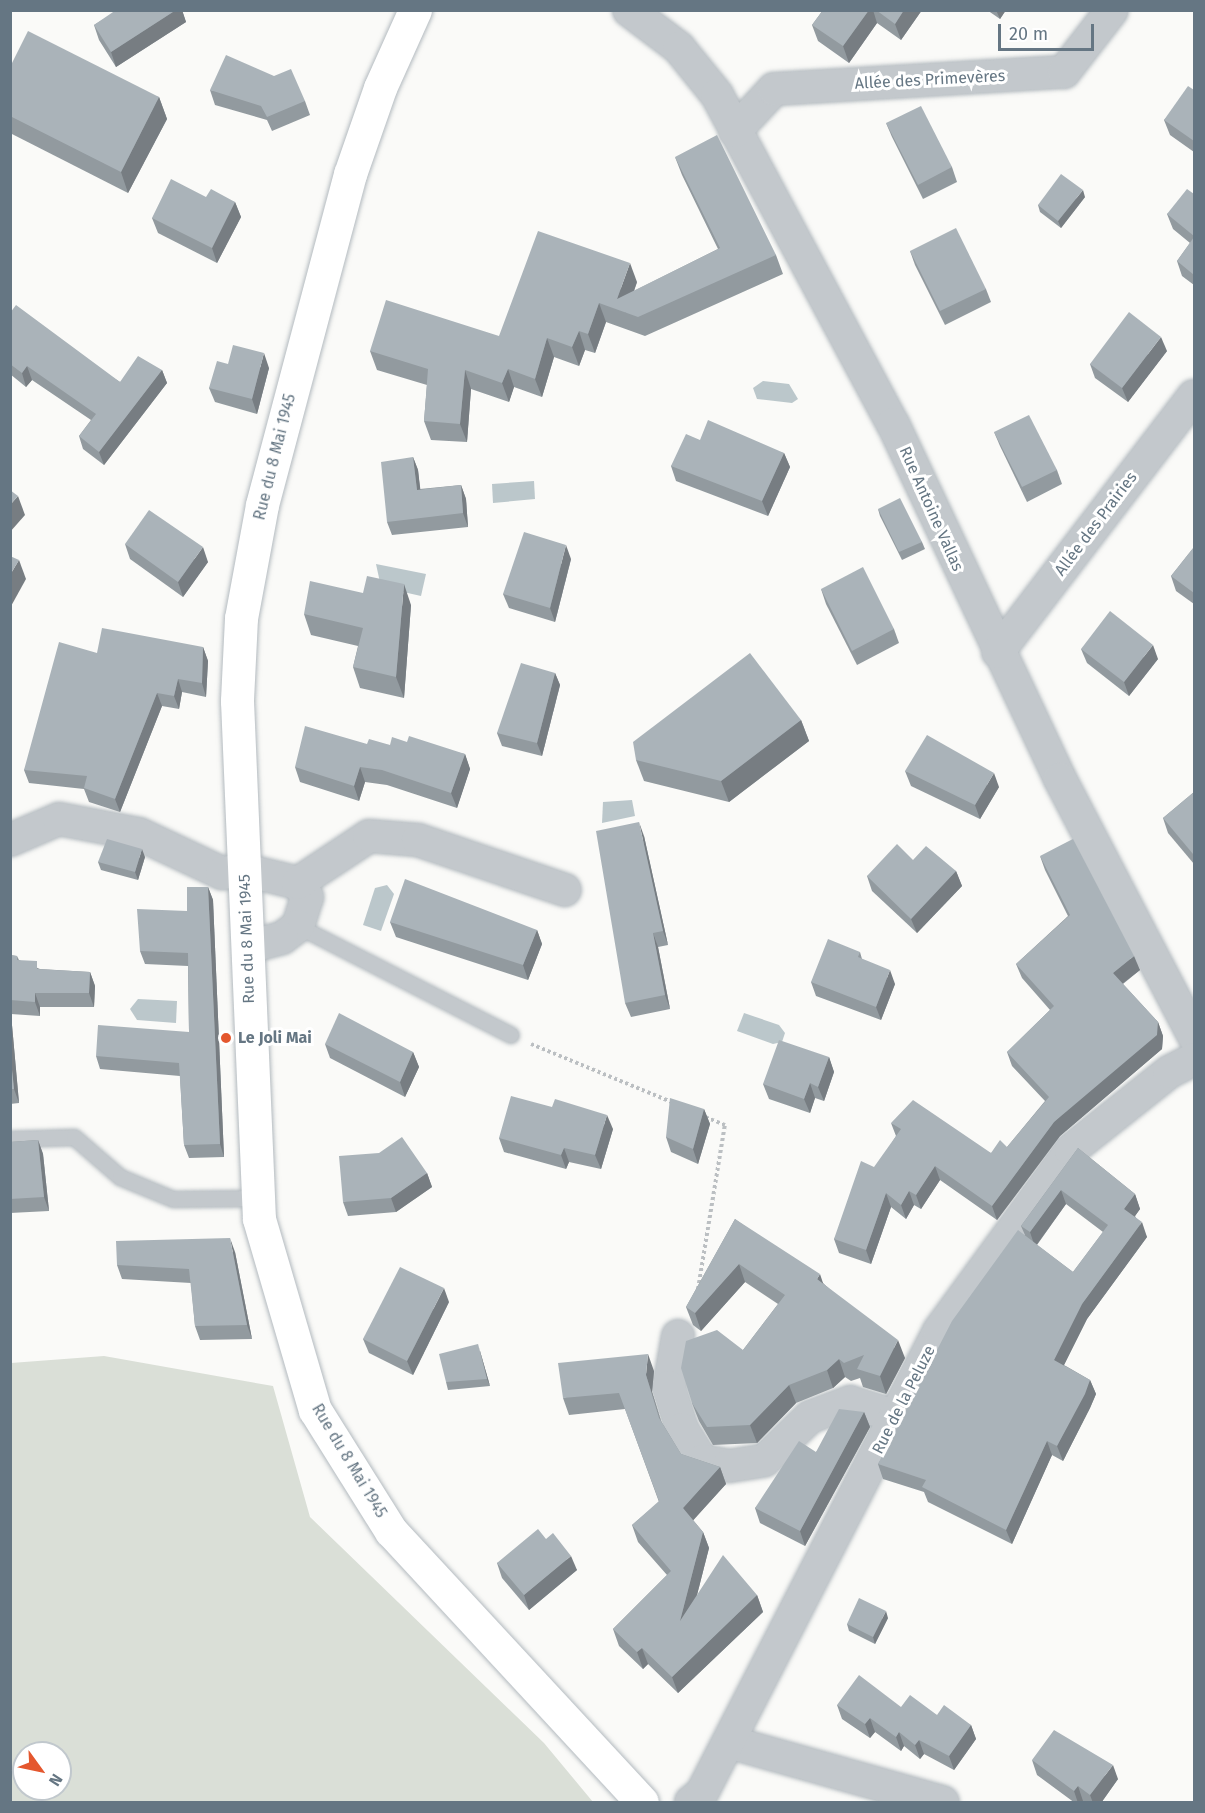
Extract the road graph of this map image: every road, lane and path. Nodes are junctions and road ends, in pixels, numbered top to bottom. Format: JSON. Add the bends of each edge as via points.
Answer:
{"nodes":[{"id":1,"x":629,"y":10,"type":"edge"},
{"id":2,"x":1112,"y":10,"type":"edge"},
{"id":3,"x":408,"y":13,"type":"edge"},
{"id":4,"x":735,"y":131,"type":"junction"},
{"id":5,"x":1194,"y":396,"type":"edge"},
{"id":6,"x":999,"y":652,"type":"junction"},
{"id":7,"x":10,"y":840,"type":"edge"},
{"id":8,"x":245,"y":870,"type":"junction"},
{"id":9,"x":298,"y":883,"type":"junction"},
{"id":10,"x":565,"y":890,"type":"dead end"},
{"id":11,"x":298,"y":926,"type":"junction"},
{"id":12,"x":248,"y":947,"type":"junction"},
{"id":13,"x":511,"y":1035,"type":"joint"},
{"id":14,"x":1194,"y":1036,"type":"edge"},
{"id":15,"x":1194,"y":1059,"type":"edge"},
{"id":16,"x":682,"y":1107,"type":"edge"},
{"id":17,"x":693,"y":1112,"type":"edge"},
{"id":18,"x":10,"y":1139,"type":"edge"},
{"id":19,"x":258,"y":1198,"type":"junction"},
{"id":20,"x":678,"y":1336,"type":"joint"},
{"id":21,"x":895,"y":1416,"type":"junction"},
{"id":22,"x":729,"y":1742,"type":"junction"},
{"id":23,"x":642,"y":1803,"type":"edge"},
{"id":24,"x":692,"y":1803,"type":"edge"},
{"id":25,"x":943,"y":1803,"type":"edge"}],
"edges":[{"from":1,"to":4,"type":"street","name":"Rue Antoine Vallas","via":[[680,48],[717,95]]},
{"from":2,"to":4,"type":"street","name":"Allée des Primevères","via":[[1064,72],[774,89]]},
{"from":3,"to":8,"type":"main road","name":"Rue du 8 Mai 1945","via":[[350,174],[262,505],[242,618],[237,700]]},
{"from":4,"to":6,"type":"street","name":"Rue Antoine Vallas","via":[[893,424]]},
{"from":5,"to":6,"type":"street","name":"Allée des Prairies"},
{"from":6,"to":14,"type":"street","name":"Rue Antoine Vallas"},
{"from":7,"to":8,"type":"street","via":[[59,819],[139,834],[222,873]]},
{"from":8,"to":9,"type":"street"},
{"from":8,"to":12,"type":"main road","name":"Rue du 8 Mai 1945"},
{"from":9,"to":10,"type":"street","via":[[369,836],[418,840]]},
{"from":9,"to":11,"type":"street","via":[[307,897]]},
{"from":11,"to":12,"type":"street","via":[[282,938]]},
{"from":11,"to":13,"type":"lane"},
{"from":12,"to":19,"type":"main road","name":"Rue du 8 Mai 1945"},
{"from":13,"to":16,"type":"path"},
{"from":15,"to":21,"type":"street","name":"Rue de la Peluze","via":[[1169,1072],[1071,1150],[939,1331]]},
{"from":17,"to":20,"type":"path","via":[[726,1125],[695,1305]]},
{"from":18,"to":19,"type":"lane","via":[[74,1137],[120,1177],[173,1198]]},
{"from":19,"to":23,"type":"main road","name":"Rue du 8 Mai 1945","via":[[259,1220],[315,1410],[391,1531]]},
{"from":20,"to":21,"type":"street","via":[[669,1387],[682,1429],[702,1461],[729,1466],[765,1460],[810,1417],[850,1402]]},
{"from":21,"to":22,"type":"street","name":"Rue de la Peluze"},
{"from":22,"to":24,"type":"street","name":"Rue de la Peluze"},
{"from":22,"to":25,"type":"street"}]}
